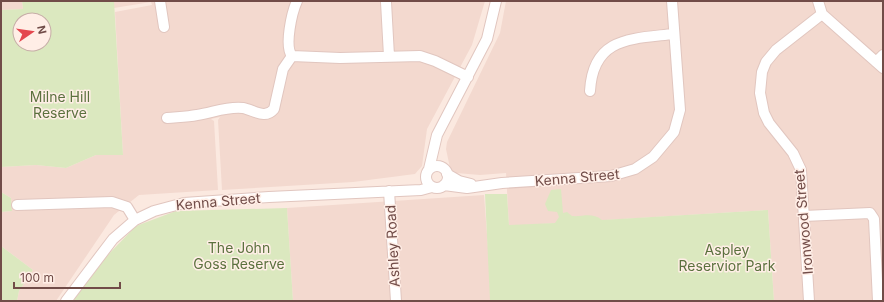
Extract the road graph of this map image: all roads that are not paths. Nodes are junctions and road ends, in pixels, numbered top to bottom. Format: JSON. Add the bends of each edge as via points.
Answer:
{"nodes":[{"id":1,"x":160,"y":1,"type":"edge"},
{"id":2,"x":297,"y":1,"type":"edge"},
{"id":3,"x":496,"y":1,"type":"edge"},
{"id":4,"x":672,"y":1,"type":"edge"},
{"id":5,"x":818,"y":1,"type":"edge"},
{"id":6,"x":386,"y":2,"type":"dead end"},
{"id":7,"x":822,"y":14,"type":"junction"},
{"id":8,"x":164,"y":27,"type":"dead end"},
{"id":9,"x":673,"y":34,"type":"junction"},
{"id":10,"x":292,"y":56,"type":"junction"},
{"id":11,"x":389,"y":56,"type":"junction"},
{"id":12,"x":881,"y":62,"type":"edge"},
{"id":13,"x":468,"y":77,"type":"junction"},
{"id":14,"x":590,"y":91,"type":"dead end"},
{"id":15,"x":166,"y":118,"type":"dead end"},
{"id":16,"x":437,"y":135,"type":"junction"},
{"id":17,"x":443,"y":170,"type":"junction"},
{"id":18,"x":428,"y":174,"type":"junction"},
{"id":19,"x":444,"y":185,"type":"junction"},
{"id":20,"x":475,"y":186,"type":"junction"},
{"id":21,"x":432,"y":187,"type":"junction"},
{"id":22,"x":410,"y":190,"type":"junction"},
{"id":23,"x":389,"y":191,"type":"junction"},
{"id":24,"x":16,"y":205,"type":"dead end"},
{"id":25,"x":804,"y":216,"type":"junction"},
{"id":26,"x":135,"y":220,"type":"junction"},
{"id":27,"x":66,"y":301,"type":"edge"},
{"id":28,"x":396,"y":301,"type":"edge"},
{"id":29,"x":809,"y":301,"type":"edge"},
{"id":30,"x":878,"y":301,"type":"edge"}],
"edges":[{"from":1,"to":8,"type":"street"},
{"from":2,"to":10,"type":"street","via":[[288,43]]},
{"from":3,"to":13,"type":"street","via":[[487,39]]},
{"from":4,"to":9,"type":"street","name":"Kenna Street"},
{"from":5,"to":7,"type":"street"},
{"from":6,"to":11,"type":"street"},
{"from":7,"to":12,"type":"street"},
{"from":7,"to":25,"type":"street","name":"Ironwood Street","via":[[771,55],[762,72],[761,102],[764,113],[793,153],[801,170]]},
{"from":9,"to":14,"type":"street","via":[[628,39],[612,45],[594,66]]},
{"from":9,"to":20,"type":"street","name":"Kenna Street","via":[[680,93],[679,118],[669,139],[650,160],[636,169],[612,176]]},
{"from":10,"to":11,"type":"street"},
{"from":10,"to":15,"type":"street","via":[[283,70],[274,109],[266,115],[243,108],[232,108]]},
{"from":11,"to":13,"type":"street","via":[[420,56]]},
{"from":13,"to":16,"type":"street"},
{"from":16,"to":17,"type":"street"},
{"from":16,"to":18,"type":"street"},
{"from":17,"to":18,"type":"street"},
{"from":17,"to":19,"type":"street","via":[[447,180]]},
{"from":17,"to":20,"type":"street","name":"Kenna Street","via":[[459,181]]},
{"from":18,"to":21,"type":"street"},
{"from":18,"to":22,"type":"street"},
{"from":19,"to":20,"type":"street","name":"Kenna Street","via":[[458,188]]},
{"from":19,"to":21,"type":"street","name":"Kenna Street"},
{"from":21,"to":22,"type":"street","name":"Kenna Street"},
{"from":22,"to":23,"type":"street","name":"Kenna Street"},
{"from":23,"to":26,"type":"street","name":"Kenna Street","via":[[184,203],[154,211]]},
{"from":23,"to":28,"type":"street","name":"Ashley Road"},
{"from":24,"to":26,"type":"street","via":[[112,202],[127,207]]},
{"from":25,"to":29,"type":"street","name":"Ironwood Street"},
{"from":25,"to":30,"type":"street","via":[[870,213],[874,219]]},
{"from":26,"to":27,"type":"street","name":"Kenna Street","via":[[113,239]]}]}
